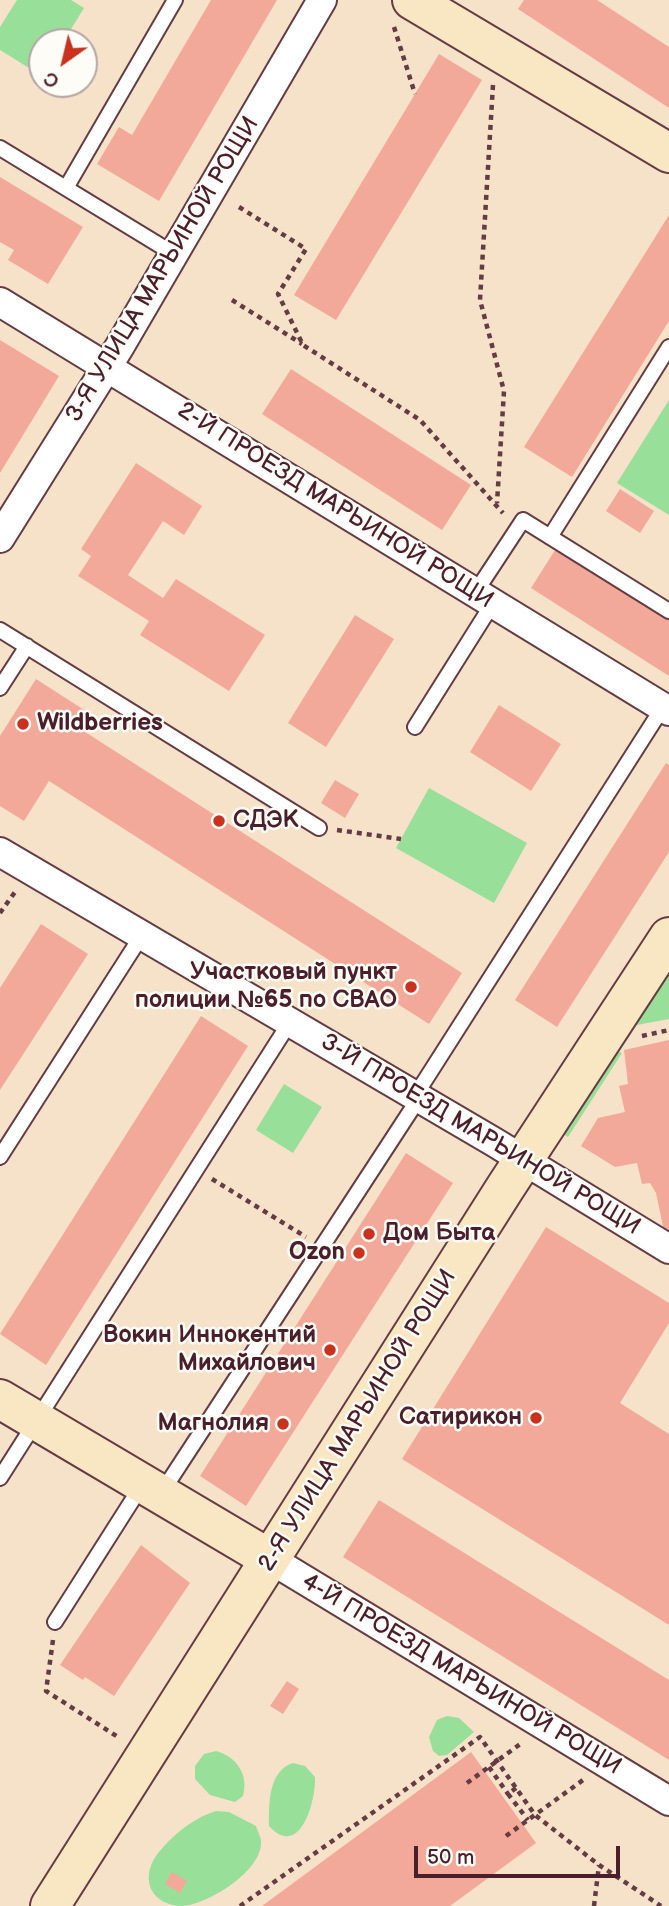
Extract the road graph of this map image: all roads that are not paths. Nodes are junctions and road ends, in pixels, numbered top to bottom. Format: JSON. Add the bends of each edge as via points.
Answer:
{"nodes":[{"id":1,"x":175,"y":0,"type":"edge"},
{"id":2,"x":322,"y":0,"type":"edge"},
{"id":3,"x":403,"y":12,"type":"edge"},
{"id":4,"x":0,"y":148,"type":"edge"},
{"id":5,"x":669,"y":153,"type":"edge"},
{"id":6,"x":66,"y":188,"type":"junction"},
{"id":7,"x":174,"y":254,"type":"junction"},
{"id":8,"x":0,"y":302,"type":"edge"},
{"id":9,"x":669,"y":347,"type":"edge"},
{"id":10,"x":107,"y":367,"type":"junction"},
{"id":11,"x":550,"y":537,"type":"junction"},
{"id":12,"x":0,"y":538,"type":"edge"},
{"id":13,"x":484,"y":598,"type":"junction"},
{"id":14,"x":669,"y":611,"type":"edge"},
{"id":15,"x":0,"y":629,"type":"edge"},
{"id":16,"x":27,"y":646,"type":"junction"},
{"id":17,"x":0,"y":688,"type":"edge"},
{"id":18,"x":666,"y":709,"type":"edge"},
{"id":19,"x":415,"y":727,"type":"dead end"},
{"id":20,"x":319,"y":828,"type":"road end"},
{"id":21,"x":0,"y":852,"type":"edge"},
{"id":22,"x":142,"y":935,"type":"junction"},
{"id":23,"x":669,"y":937,"type":"edge"},
{"id":24,"x":290,"y":1022,"type":"junction"},
{"id":25,"x":417,"y":1097,"type":"junction"},
{"id":26,"x":0,"y":1157,"type":"edge"},
{"id":27,"x":524,"y":1160,"type":"junction"},
{"id":28,"x":669,"y":1249,"type":"edge"},
{"id":29,"x":0,"y":1399,"type":"edge"},
{"id":30,"x":35,"y":1420,"type":"junction"},
{"id":31,"x":0,"y":1478,"type":"edge"},
{"id":32,"x":152,"y":1489,"type":"junction"},
{"id":33,"x":270,"y":1559,"type":"junction"},
{"id":34,"x":55,"y":1622,"type":"road end"},
{"id":35,"x":669,"y":1801,"type":"edge"},
{"id":36,"x":50,"y":1906,"type":"edge"}],
"edges":[{"from":1,"to":6,"type":"lane"},
{"from":2,"to":7,"type":"street","name":"3-Я УЛИЦА МАРЬИНОЙ РОЩИ"},
{"from":3,"to":5,"type":"street"},
{"from":4,"to":6,"type":"lane"},
{"from":6,"to":7,"type":"lane"},
{"from":7,"to":10,"type":"street","name":"3-Я УЛИЦА МАРЬИНОЙ РОЩИ"},
{"from":8,"to":10,"type":"street","name":"2-Й ПРОЕЗД МАРЬИНОЙ РОЩИ"},
{"from":9,"to":11,"type":"lane"},
{"from":10,"to":12,"type":"street","name":"3-Я УЛИЦА МАРЬИНОЙ РОЩИ"},
{"from":10,"to":13,"type":"street","name":"2-Й ПРОЕЗД МАРЬИНОЙ РОЩИ"},
{"from":11,"to":13,"type":"lane","via":[[523,520]]},
{"from":11,"to":14,"type":"lane"},
{"from":13,"to":18,"type":"street","name":"2-Й ПРОЕЗД МАРЬИНОЙ РОЩИ"},
{"from":13,"to":19,"type":"lane"},
{"from":15,"to":16,"type":"lane"},
{"from":16,"to":17,"type":"lane"},
{"from":16,"to":20,"type":"lane"},
{"from":18,"to":25,"type":"lane"},
{"from":21,"to":22,"type":"street","name":"3-Й ПРОЕЗД МАРЬИНОЙ РОЩИ"},
{"from":22,"to":24,"type":"street","name":"3-Й ПРОЕЗД МАРЬИНОЙ РОЩИ"},
{"from":22,"to":26,"type":"lane"},
{"from":23,"to":27,"type":"street","name":"2-Я УЛИЦА МАРЬИНОЙ РОЩИ"},
{"from":24,"to":25,"type":"street","name":"3-Й ПРОЕЗД МАРЬИНОЙ РОЩИ"},
{"from":24,"to":30,"type":"lane"},
{"from":25,"to":27,"type":"street","name":"3-Й ПРОЕЗД МАРЬИНОЙ РОЩИ"},
{"from":25,"to":32,"type":"lane","via":[[322,1246]]},
{"from":27,"to":28,"type":"street","name":"3-Й ПРОЕЗД МАРЬИНОЙ РОЩИ"},
{"from":27,"to":33,"type":"street","name":"2-Я УЛИЦА МАРЬИНОЙ РОЩИ"},
{"from":29,"to":30,"type":"street","name":"4-Й ПРОЕЗД МАРЬИНОЙ РОЩИ"},
{"from":30,"to":31,"type":"lane"},
{"from":30,"to":32,"type":"street","name":"4-Й ПРОЕЗД МАРЬИНОЙ РОЩИ"},
{"from":32,"to":33,"type":"street","name":"4-Й ПРОЕЗД МАРЬИНОЙ РОЩИ"},
{"from":32,"to":34,"type":"lane"},
{"from":33,"to":35,"type":"street","name":"4-Й ПРОЕЗД МАРЬИНОЙ РОЩИ"},
{"from":33,"to":36,"type":"street","name":"2-Я УЛИЦА МАРЬИНОЙ РОЩИ"}]}
